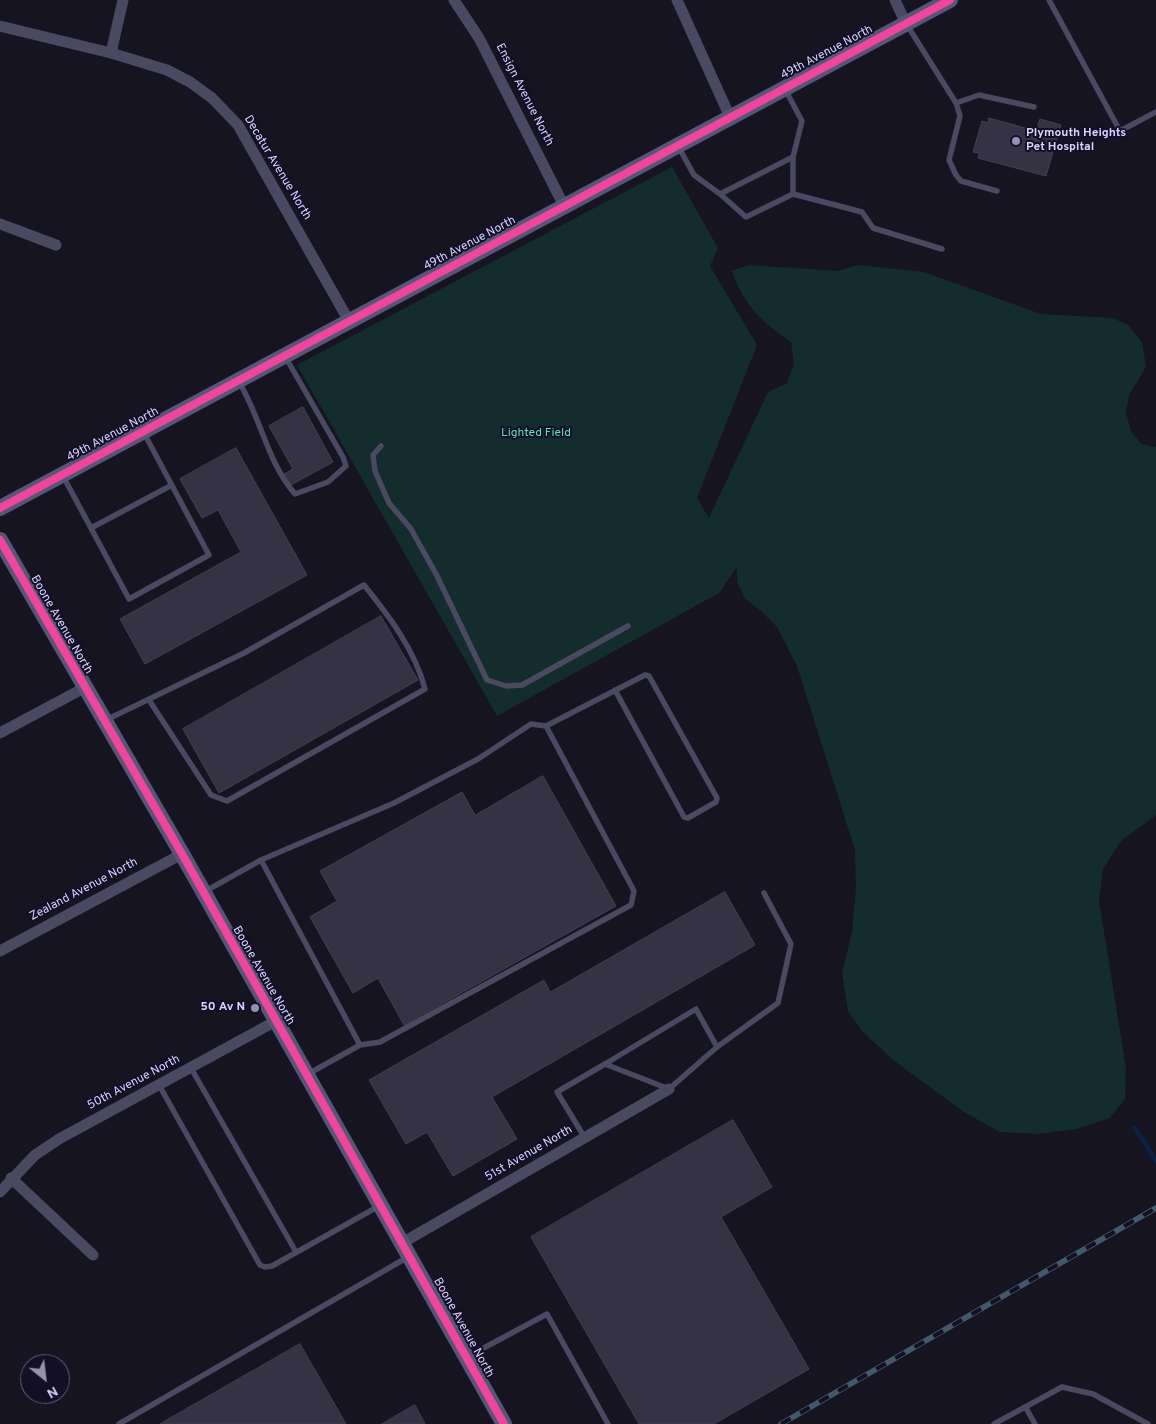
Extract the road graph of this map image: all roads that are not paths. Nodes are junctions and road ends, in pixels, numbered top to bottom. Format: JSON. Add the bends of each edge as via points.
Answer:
{"nodes":[{"id":1,"x":123,"y":0,"type":"edge"},
{"id":2,"x":454,"y":0,"type":"edge"},
{"id":3,"x":677,"y":0,"type":"edge"},
{"id":4,"x":895,"y":0,"type":"edge"},
{"id":5,"x":950,"y":0,"type":"edge"},
{"id":6,"x":1049,"y":0,"type":"edge"},
{"id":7,"x":906,"y":24,"type":"junction"},
{"id":8,"x":0,"y":26,"type":"edge"},
{"id":9,"x":111,"y":53,"type":"junction"},
{"id":10,"x":785,"y":89,"type":"junction"},
{"id":11,"x":956,"y":103,"type":"junction"},
{"id":12,"x":1034,"y":107,"type":"dead end"},
{"id":13,"x":1156,"y":112,"type":"edge"},
{"id":14,"x":730,"y":117,"type":"junction"},
{"id":15,"x":678,"y":146,"type":"junction"},
{"id":16,"x":793,"y":157,"type":"junction"},
{"id":17,"x":997,"y":191,"type":"dead end"},
{"id":18,"x":720,"y":194,"type":"junction"},
{"id":19,"x":793,"y":194,"type":"junction"},
{"id":20,"x":564,"y":206,"type":"junction"},
{"id":21,"x":0,"y":224,"type":"edge"},
{"id":22,"x":56,"y":245,"type":"dead end"},
{"id":23,"x":942,"y":249,"type":"dead end"},
{"id":24,"x":349,"y":321,"type":"junction"},
{"id":25,"x":285,"y":356,"type":"junction"},
{"id":26,"x":238,"y":380,"type":"junction"},
{"id":27,"x":143,"y":432,"type":"junction"},
{"id":28,"x":381,"y":446,"type":"dead end"},
{"id":29,"x":62,"y":474,"type":"junction"},
{"id":30,"x":172,"y":485,"type":"junction"},
{"id":31,"x":0,"y":508,"type":"edge"},
{"id":32,"x":91,"y":528,"type":"junction"},
{"id":33,"x":0,"y":540,"type":"edge"},
{"id":34,"x":628,"y":626,"type":"dead end"},
{"id":35,"x":84,"y":688,"type":"junction"},
{"id":36,"x":615,"y":690,"type":"junction"},
{"id":37,"x":149,"y":700,"type":"junction"},
{"id":38,"x":104,"y":722,"type":"junction"},
{"id":39,"x":546,"y":726,"type":"junction"},
{"id":40,"x":0,"y":733,"type":"edge"},
{"id":41,"x":182,"y":854,"type":"junction"},
{"id":42,"x":261,"y":860,"type":"junction"},
{"id":43,"x":202,"y":892,"type":"junction"},
{"id":44,"x":764,"y":893,"type":"dead end"},
{"id":45,"x":0,"y":951,"type":"edge"},
{"id":46,"x":276,"y":1021,"type":"junction"},
{"id":47,"x":360,"y":1045,"type":"junction"},
{"id":48,"x":717,"y":1047,"type":"junction"},
{"id":49,"x":604,"y":1064,"type":"junction"},
{"id":50,"x":191,"y":1068,"type":"junction"},
{"id":51,"x":307,"y":1075,"type":"junction"},
{"id":52,"x":159,"y":1085,"type":"junction"},
{"id":53,"x":669,"y":1089,"type":"junction"},
{"id":54,"x":585,"y":1138,"type":"junction"},
{"id":55,"x":11,"y":1178,"type":"junction"},
{"id":56,"x":0,"y":1192,"type":"edge"},
{"id":57,"x":381,"y":1205,"type":"junction"},
{"id":58,"x":406,"y":1249,"type":"junction"},
{"id":59,"x":296,"y":1252,"type":"junction"},
{"id":60,"x":93,"y":1255,"type":"dead end"},
{"id":61,"x":467,"y":1357,"type":"junction"},
{"id":62,"x":1026,"y":1408,"type":"junction"},
{"id":63,"x":119,"y":1424,"type":"edge"},
{"id":64,"x":504,"y":1424,"type":"edge"},
{"id":65,"x":608,"y":1424,"type":"edge"},
{"id":66,"x":994,"y":1424,"type":"edge"},
{"id":67,"x":1035,"y":1424,"type":"edge"},
{"id":68,"x":1148,"y":1424,"type":"edge"}],
"edges":[{"from":1,"to":9,"type":"street"},
{"from":2,"to":20,"type":"street","name":"Ensign Avenue North","via":[[479,38]]},
{"from":3,"to":14,"type":"street"},
{"from":4,"to":7,"type":"street"},
{"from":5,"to":7,"type":"street","name":"49th Avenue North"},
{"from":6,"to":13,"type":"lane","via":[[1120,131]]},
{"from":7,"to":10,"type":"street","name":"49th Avenue North"},
{"from":7,"to":11,"type":"lane"},
{"from":8,"to":9,"type":"street","name":"Decatur Avenue North"},
{"from":9,"to":24,"type":"street","name":"Decatur Avenue North","via":[[167,70],[190,82],[212,98],[238,125]]},
{"from":10,"to":14,"type":"street","name":"49th Avenue North"},
{"from":10,"to":16,"type":"lane","via":[[802,121]]},
{"from":11,"to":12,"type":"lane","via":[[979,95]]},
{"from":11,"to":17,"type":"lane","via":[[960,116],[949,160],[961,182]]},
{"from":14,"to":15,"type":"street","name":"49th Avenue North"},
{"from":15,"to":18,"type":"lane","via":[[694,175]]},
{"from":15,"to":20,"type":"street","name":"49th Avenue North"},
{"from":16,"to":18,"type":"lane"},
{"from":16,"to":19,"type":"lane"},
{"from":18,"to":19,"type":"lane","via":[[746,217]]},
{"from":19,"to":23,"type":"lane","via":[[862,212],[873,228]]},
{"from":20,"to":24,"type":"street","name":"49th Avenue North"},
{"from":21,"to":22,"type":"street"},
{"from":24,"to":25,"type":"street","name":"49th Avenue North"},
{"from":25,"to":26,"type":"street","name":"49th Avenue North"},
{"from":25,"to":26,"type":"lane","via":[[343,457],[346,466],[328,482],[295,494],[282,479]]},
{"from":26,"to":27,"type":"street","name":"49th Avenue North"},
{"from":27,"to":29,"type":"street","name":"49th Avenue North"},
{"from":27,"to":30,"type":"lane"},
{"from":28,"to":34,"type":"lane","via":[[373,455],[375,471],[389,503],[411,529],[436,574],[487,680],[506,686],[522,685]]},
{"from":29,"to":31,"type":"street","name":"49th Avenue North"},
{"from":29,"to":32,"type":"lane"},
{"from":30,"to":32,"type":"lane"},
{"from":30,"to":32,"type":"lane","via":[[209,556],[128,599]]},
{"from":33,"to":35,"type":"street","name":"Boone Avenue North"},
{"from":35,"to":38,"type":"street","name":"Boone Avenue North"},
{"from":35,"to":40,"type":"street"},
{"from":36,"to":36,"type":"lane","via":[[649,676],[717,798],[716,802],[688,818],[684,817]]},
{"from":36,"to":39,"type":"lane"},
{"from":37,"to":37,"type":"lane","via":[[211,795],[227,801],[425,689],[421,673],[393,621],[364,585],[244,653]]},
{"from":37,"to":38,"type":"lane"},
{"from":38,"to":41,"type":"street","name":"Boone Avenue North"},
{"from":39,"to":42,"type":"lane","via":[[531,724],[478,759],[394,803]]},
{"from":39,"to":47,"type":"lane","via":[[634,891],[631,906],[380,1042]]},
{"from":41,"to":43,"type":"street","name":"Boone Avenue North"},
{"from":41,"to":45,"type":"street","name":"Zealand Avenue North"},
{"from":42,"to":43,"type":"lane"},
{"from":42,"to":47,"type":"lane"},
{"from":43,"to":46,"type":"street","name":"Boone Avenue North"},
{"from":44,"to":48,"type":"lane","via":[[791,944],[778,1003]]},
{"from":46,"to":50,"type":"street","name":"50th Avenue North"},
{"from":46,"to":51,"type":"street","name":"Boone Avenue North"},
{"from":47,"to":51,"type":"lane"},
{"from":48,"to":49,"type":"lane","via":[[696,1009]]},
{"from":48,"to":53,"type":"lane"},
{"from":49,"to":53,"type":"lane"},
{"from":49,"to":54,"type":"lane","via":[[557,1092]]},
{"from":50,"to":52,"type":"street","name":"50th Avenue North"},
{"from":50,"to":59,"type":"lane"},
{"from":51,"to":57,"type":"street","name":"Boone Avenue North"},
{"from":52,"to":55,"type":"street","name":"50th Avenue North","via":[[59,1139],[35,1155]]},
{"from":52,"to":59,"type":"lane","via":[[260,1264],[272,1266]]},
{"from":53,"to":54,"type":"street","name":"51st Avenue North"},
{"from":54,"to":58,"type":"street","name":"51st Avenue North"},
{"from":55,"to":56,"type":"street","name":"50th Avenue North"},
{"from":55,"to":60,"type":"street"},
{"from":57,"to":58,"type":"street","name":"Boone Avenue North"},
{"from":57,"to":59,"type":"lane"},
{"from":58,"to":61,"type":"street","name":"Boone Avenue North"},
{"from":58,"to":63,"type":"lane","via":[[371,1276]]},
{"from":61,"to":64,"type":"street","name":"Boone Avenue North"},
{"from":61,"to":65,"type":"lane","via":[[546,1314]]},
{"from":62,"to":66,"type":"lane"},
{"from":62,"to":67,"type":"lane"},
{"from":62,"to":68,"type":"lane","via":[[1062,1387],[1093,1394]]}]}
